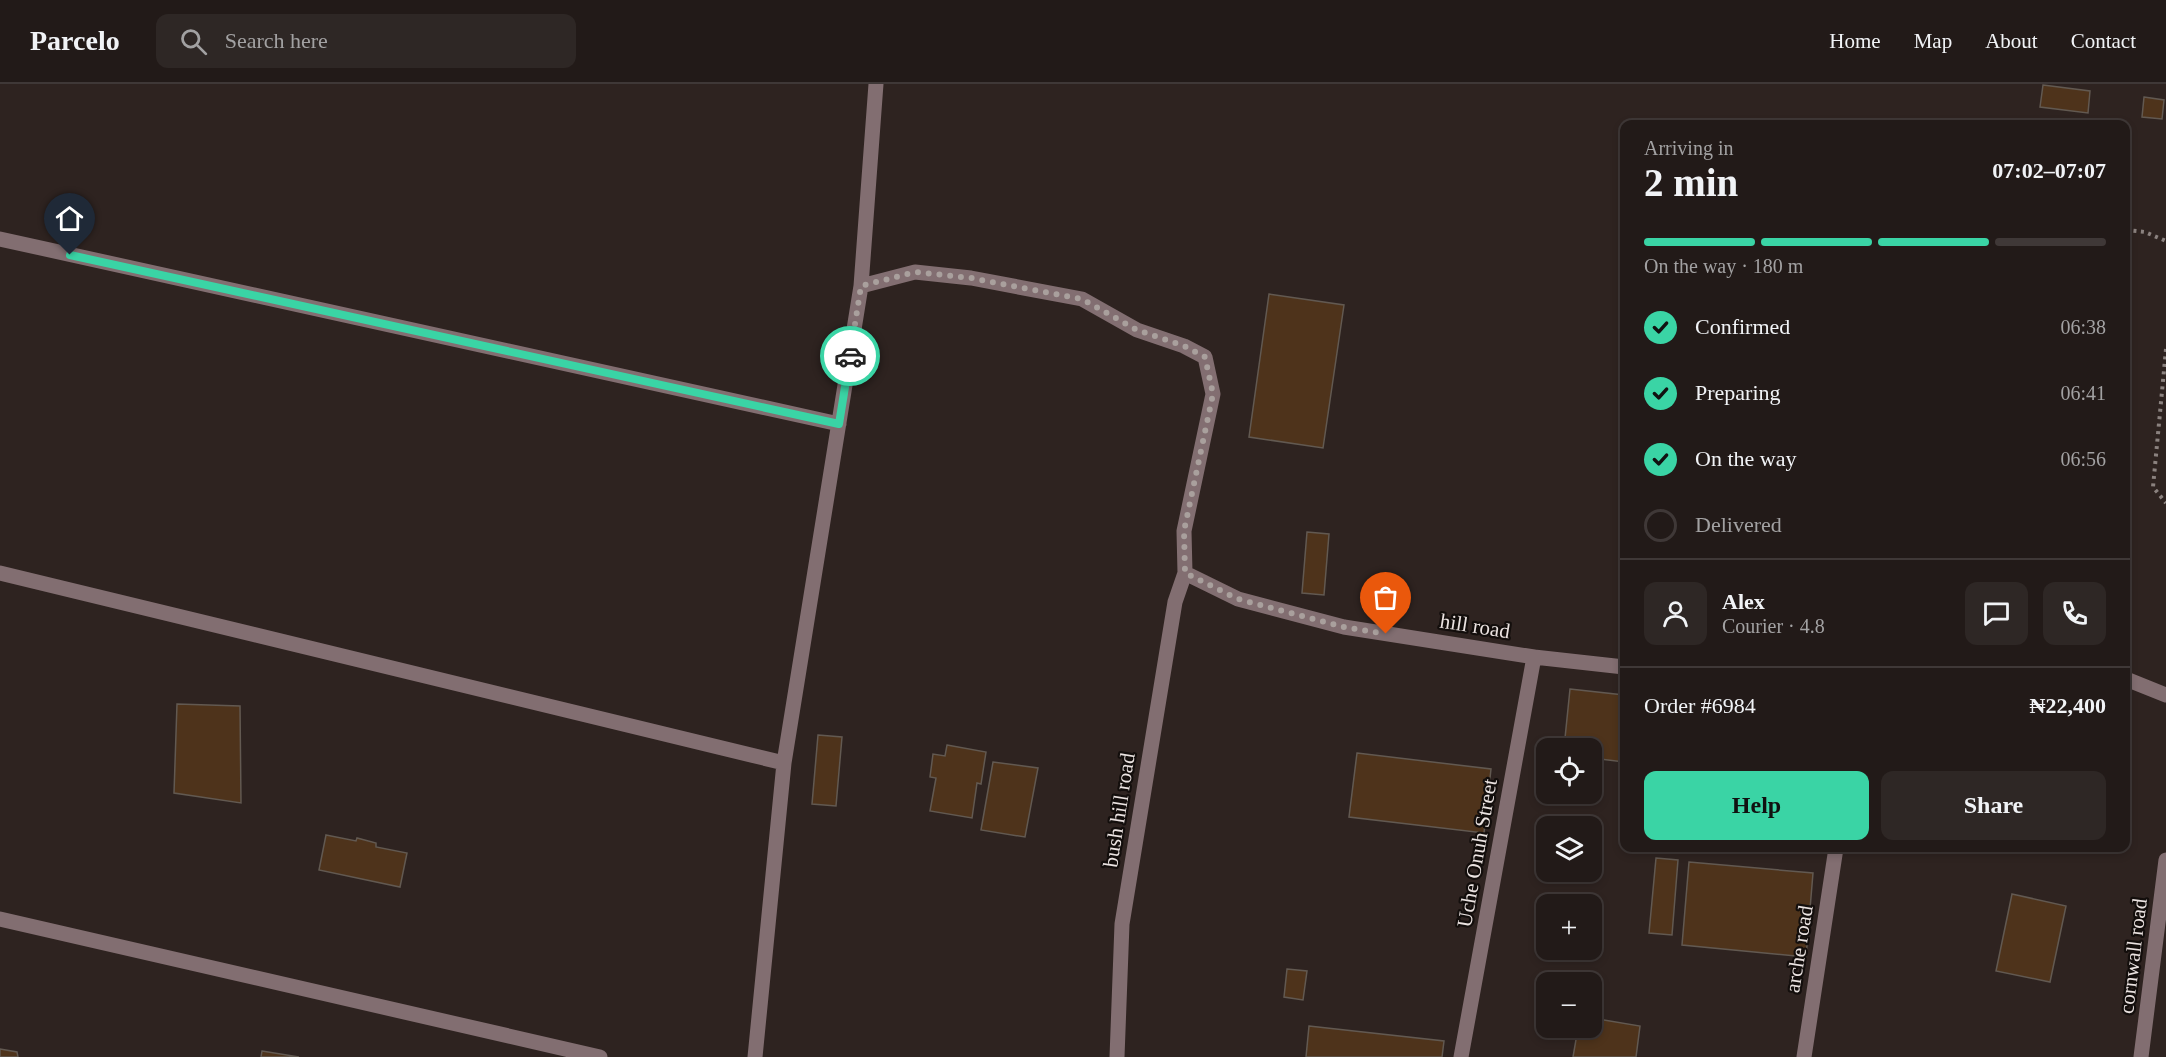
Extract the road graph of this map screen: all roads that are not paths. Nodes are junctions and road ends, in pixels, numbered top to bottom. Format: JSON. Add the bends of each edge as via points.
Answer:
{"nodes":[{"id":1,"x":876,"y":84,"type":"edge"},
{"id":2,"x":0,"y":239,"type":"edge"},
{"id":3,"x":861,"y":286,"type":"junction"},
{"id":4,"x":839,"y":424,"type":"junction"},
{"id":5,"x":0,"y":573,"type":"edge"},
{"id":6,"x":1185,"y":573,"type":"junction"},
{"id":7,"x":1534,"y":657,"type":"junction"},
{"id":8,"x":1620,"y":667,"type":"edge"},
{"id":9,"x":2130,"y":681,"type":"edge"},
{"id":10,"x":2166,"y":695,"type":"edge"},
{"id":11,"x":784,"y":763,"type":"junction"},
{"id":12,"x":1835,"y":852,"type":"edge"},
{"id":13,"x":2166,"y":860,"type":"edge"},
{"id":14,"x":0,"y":919,"type":"edge"},
{"id":15,"x":600,"y":1057,"type":"edge"},
{"id":16,"x":754,"y":1057,"type":"edge"},
{"id":17,"x":1117,"y":1057,"type":"edge"},
{"id":18,"x":1461,"y":1057,"type":"edge"},
{"id":19,"x":1804,"y":1057,"type":"edge"},
{"id":20,"x":2141,"y":1057,"type":"edge"}],
"edges":[{"from":1,"to":3,"type":"street"},
{"from":2,"to":4,"type":"street"},
{"from":3,"to":4,"type":"street"},
{"from":3,"to":6,"type":"street","via":[[915,272],[971,278],[1082,299],[1137,330],[1205,357],[1213,394],[1184,531]]},
{"from":4,"to":11,"type":"street"},
{"from":5,"to":11,"type":"street"},
{"from":6,"to":7,"type":"street","name":"hill road","via":[[1238,599],[1344,627]]},
{"from":6,"to":17,"type":"street","name":"bush hill road","via":[[1175,602],[1122,924]]},
{"from":7,"to":8,"type":"street","name":"hill road"},
{"from":7,"to":18,"type":"street","name":"Uche Onuh Street"},
{"from":9,"to":10,"type":"street"},
{"from":11,"to":16,"type":"street"},
{"from":12,"to":19,"type":"street","name":"arche road"},
{"from":13,"to":20,"type":"street","name":"cornwall road"},
{"from":14,"to":15,"type":"street"}]}
